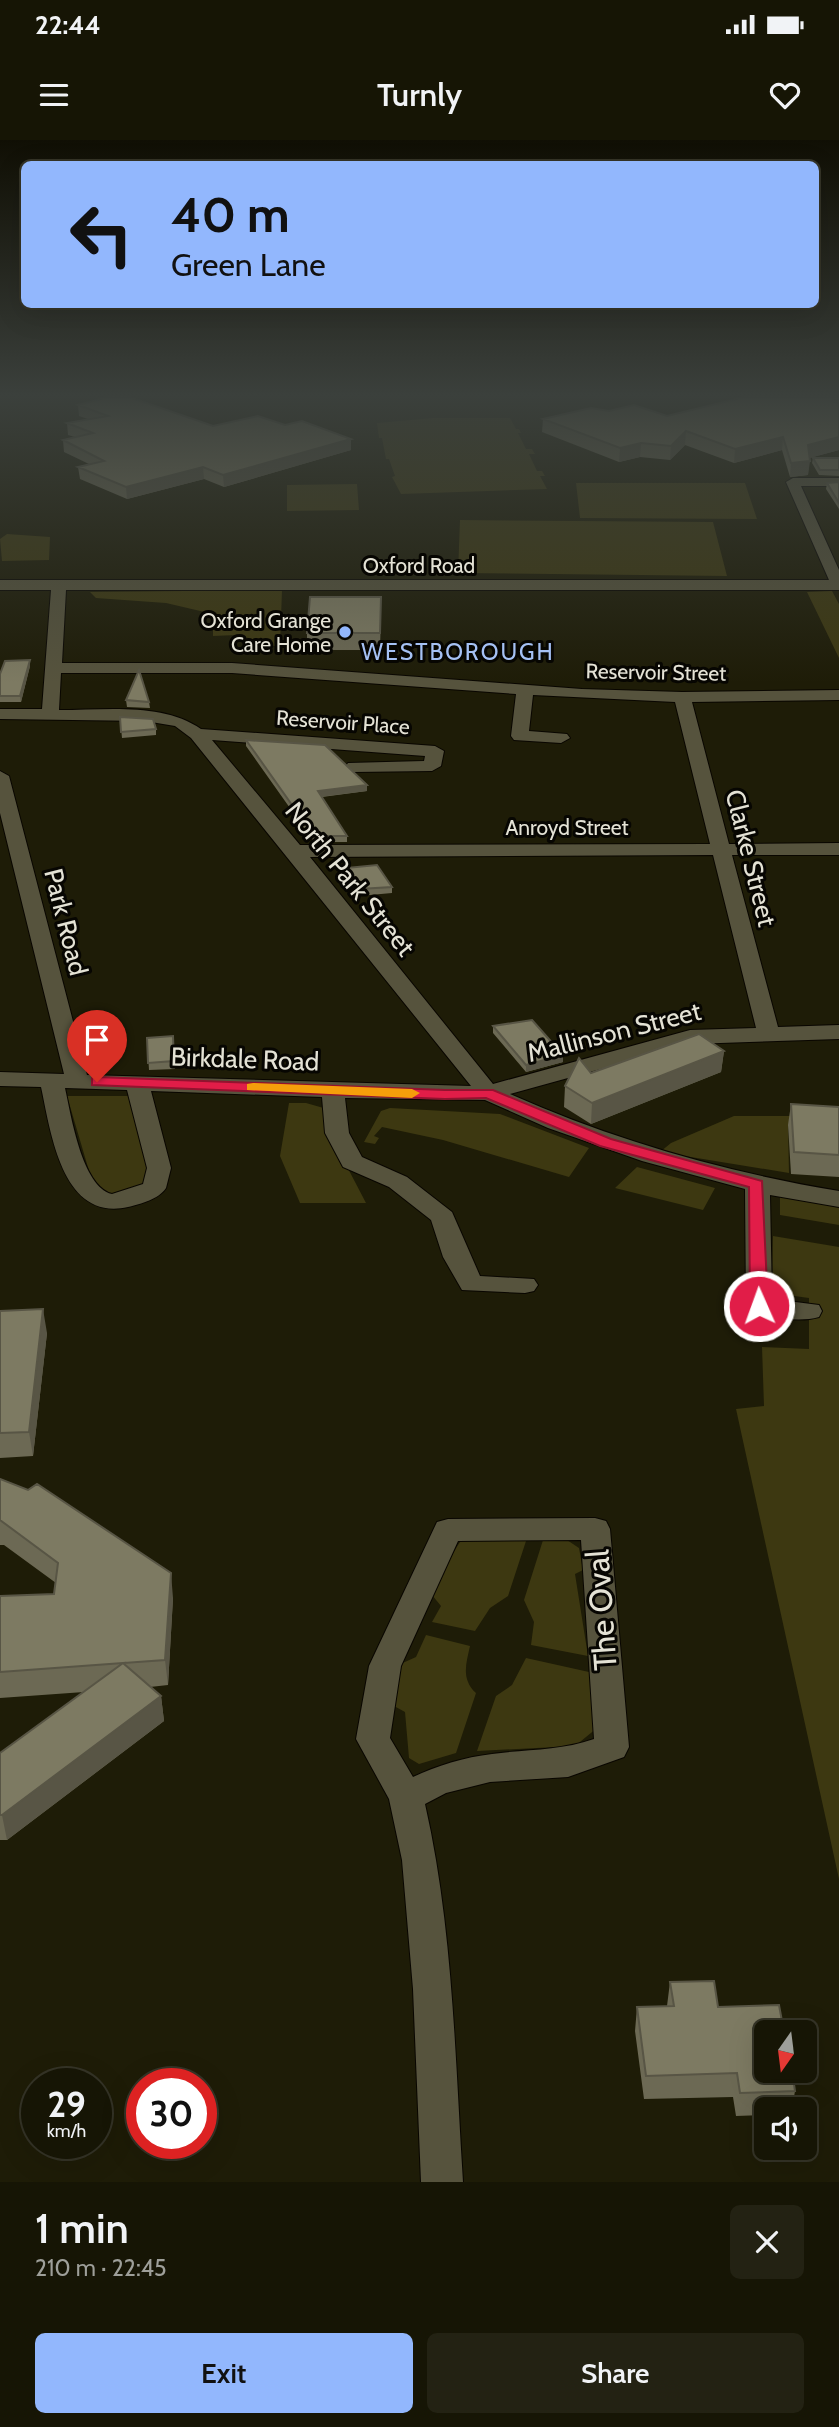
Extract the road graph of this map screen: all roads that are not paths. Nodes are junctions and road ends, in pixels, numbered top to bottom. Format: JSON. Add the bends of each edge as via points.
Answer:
{"nodes":[{"id":1,"x":798,"y":492,"type":"edge"},
{"id":2,"x":0,"y":585,"type":"edge"},
{"id":3,"x":839,"y":585,"type":"edge"},
{"id":4,"x":59,"y":586,"type":"junction"},
{"id":5,"x":53,"y":668,"type":"junction"},
{"id":6,"x":525,"y":689,"type":"junction"},
{"id":7,"x":839,"y":695,"type":"edge"},
{"id":8,"x":682,"y":697,"type":"junction"},
{"id":9,"x":0,"y":714,"type":"edge"},
{"id":10,"x":50,"y":715,"type":"junction"},
{"id":11,"x":197,"y":734,"type":"junction"},
{"id":12,"x":561,"y":738,"type":"dead end"},
{"id":13,"x":354,"y":767,"type":"dead end"},
{"id":14,"x":0,"y":776,"type":"edge"},
{"id":15,"x":721,"y":849,"type":"junction"},
{"id":16,"x":839,"y":849,"type":"edge"},
{"id":17,"x":295,"y":851,"type":"junction"},
{"id":18,"x":839,"y":1032,"type":"edge"},
{"id":19,"x":768,"y":1033,"type":"junction"},
{"id":20,"x":0,"y":1079,"type":"edge"},
{"id":21,"x":51,"y":1080,"type":"junction"},
{"id":22,"x":77,"y":1081,"type":"junction"},
{"id":23,"x":137,"y":1083,"type":"junction"},
{"id":24,"x":333,"y":1090,"type":"junction"},
{"id":25,"x":488,"y":1093,"type":"junction"},
{"id":26,"x":757,"y":1185,"type":"junction"},
{"id":27,"x":839,"y":1199,"type":"edge"},
{"id":28,"x":524,"y":1285,"type":"dead end"},
{"id":29,"x":810,"y":1311,"type":"dead end"},
{"id":30,"x":406,"y":1797,"type":"junction"},
{"id":31,"x":442,"y":2182,"type":"edge"}],
"edges":[{"from":1,"to":3,"type":"street"},
{"from":2,"to":4,"type":"street","name":"Oxford Road"},
{"from":3,"to":4,"type":"street","name":"Oxford Road"},
{"from":4,"to":5,"type":"street"},
{"from":5,"to":6,"type":"street","name":"Reservoir Street","via":[[232,668]]},
{"from":5,"to":10,"type":"street"},
{"from":6,"to":8,"type":"street","name":"Reservoir Street"},
{"from":6,"to":12,"type":"street","via":[[520,736]]},
{"from":7,"to":8,"type":"street","name":"Reservoir Street"},
{"from":8,"to":15,"type":"street","name":"Clarke Street"},
{"from":9,"to":10,"type":"street","name":"North Park Street"},
{"from":10,"to":11,"type":"street","name":"North Park Street","via":[[156,718],[180,722]]},
{"from":11,"to":13,"type":"street","name":"Reservoir Place","via":[[435,751],[432,766]]},
{"from":11,"to":17,"type":"street","name":"North Park Street"},
{"from":14,"to":22,"type":"street","name":"Park Road"},
{"from":15,"to":16,"type":"street","name":"Anroyd Street"},
{"from":15,"to":17,"type":"street","name":"Anroyd Street"},
{"from":15,"to":19,"type":"street","name":"Clarke Street"},
{"from":17,"to":25,"type":"street","name":"North Park Street"},
{"from":18,"to":19,"type":"street","name":"Mallinson Street"},
{"from":19,"to":25,"type":"street","name":"Mallinson Street","via":[[690,1037]]},
{"from":20,"to":21,"type":"street","name":"Birkdale Road"},
{"from":21,"to":22,"type":"street","name":"Birkdale Road"},
{"from":21,"to":23,"type":"street","via":[[70,1154],[83,1185],[100,1199],[129,1200],[155,1188],[159,1168]]},
{"from":22,"to":23,"type":"street","name":"Birkdale Road"},
{"from":23,"to":24,"type":"street","name":"Birkdale Road"},
{"from":24,"to":25,"type":"street","name":"Birkdale Road"},
{"from":24,"to":28,"type":"street","via":[[337,1133],[352,1162],[398,1182],[443,1217],[471,1284]]},
{"from":25,"to":26,"type":"street","via":[[606,1142]]},
{"from":26,"to":27,"type":"street"},
{"from":26,"to":29,"type":"street","via":[[759,1306]]},
{"from":30,"to":30,"type":"street","name":"The Oval","via":[[373,1739],[385,1666],[448,1530],[595,1529],[612,1747],[568,1763],[490,1768],[438,1781]]},
{"from":30,"to":31,"type":"street","name":"The Oval","via":[[420,1860]]}]}
